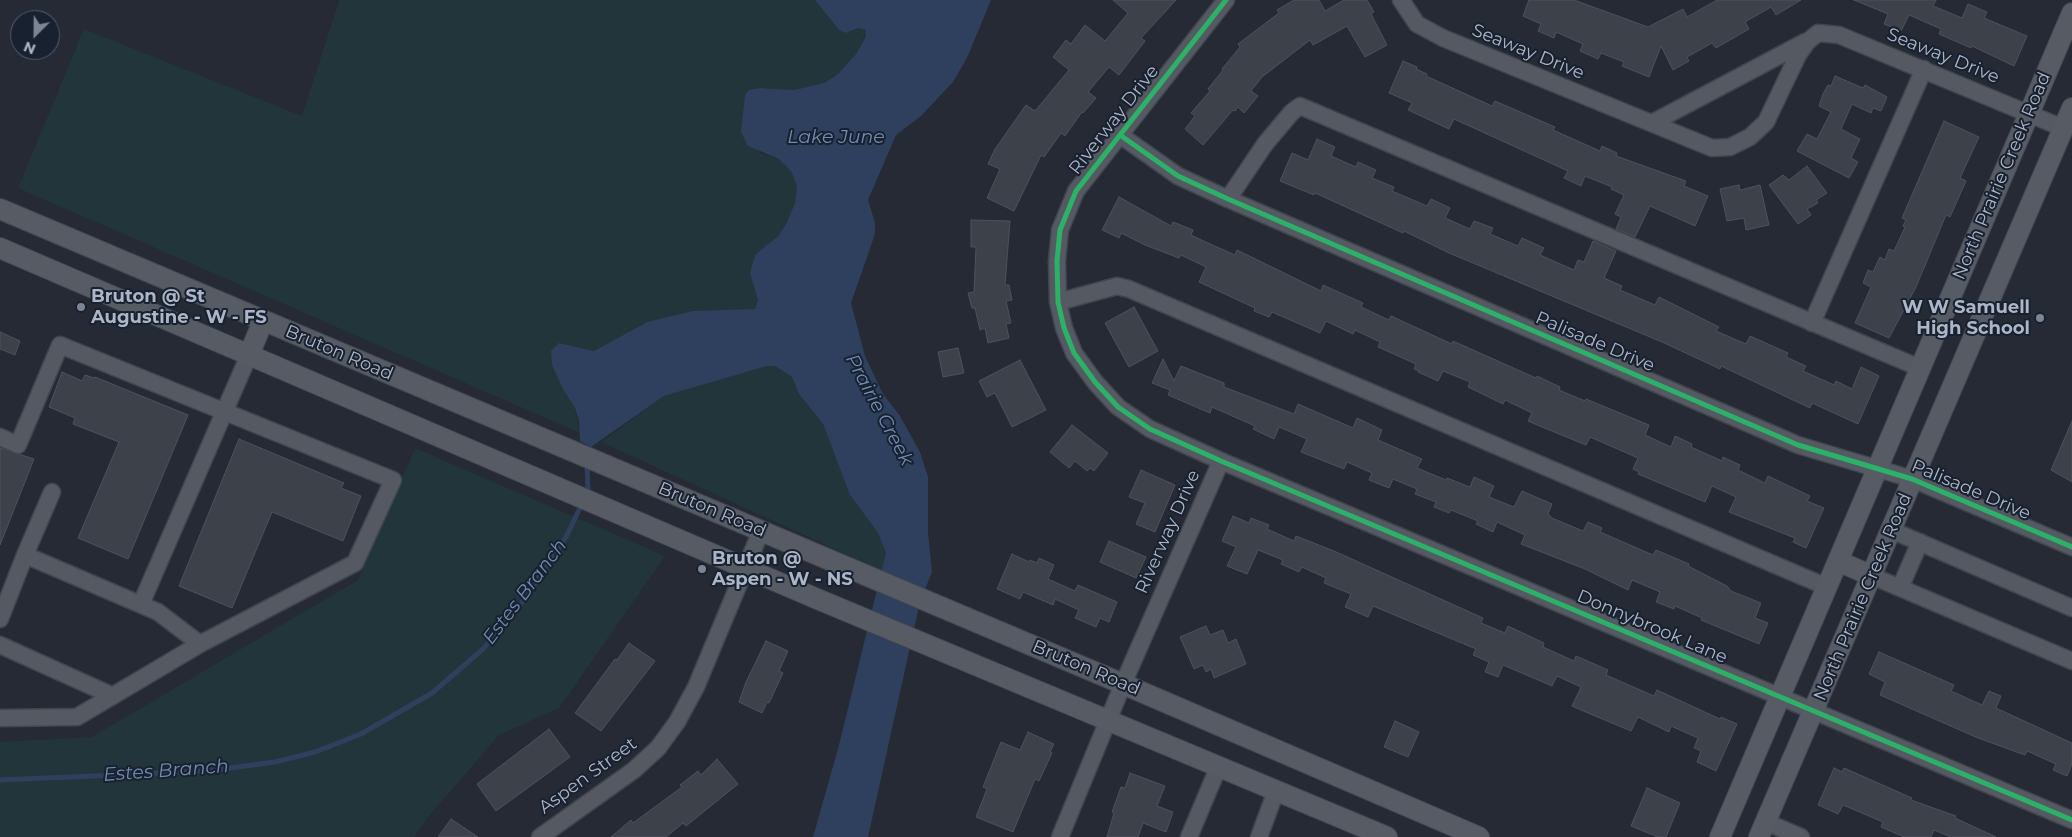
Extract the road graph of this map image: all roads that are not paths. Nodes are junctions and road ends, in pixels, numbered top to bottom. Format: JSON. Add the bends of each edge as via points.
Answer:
{"nodes":[{"id":1,"x":1226,"y":0,"type":"edge"},
{"id":2,"x":1401,"y":0,"type":"edge"},
{"id":3,"x":2072,"y":13,"type":"edge"},
{"id":4,"x":1807,"y":42,"type":"junction"},
{"id":5,"x":1924,"y":69,"type":"junction"},
{"id":6,"x":2072,"y":108,"type":"edge"},
{"id":7,"x":2029,"y":113,"type":"junction"},
{"id":8,"x":1652,"y":123,"type":"junction"},
{"id":9,"x":2064,"y":128,"type":"junction"},
{"id":10,"x":1120,"y":135,"type":"junction"},
{"id":11,"x":1228,"y":199,"type":"junction"},
{"id":12,"x":0,"y":209,"type":"edge"},
{"id":13,"x":0,"y":248,"type":"edge"},
{"id":14,"x":1058,"y":302,"type":"junction"},
{"id":15,"x":263,"y":320,"type":"junction"},
{"id":16,"x":1812,"y":323,"type":"junction"},
{"id":17,"x":249,"y":355,"type":"junction"},
{"id":18,"x":1920,"y":368,"type":"junction"},
{"id":19,"x":225,"y":410,"type":"junction"},
{"id":20,"x":0,"y":437,"type":"edge"},
{"id":21,"x":1221,"y":461,"type":"junction"},
{"id":22,"x":1877,"y":468,"type":"junction"},
{"id":23,"x":1912,"y":479,"type":"junction"},
{"id":24,"x":52,"y":492,"type":"dead end"},
{"id":25,"x":1891,"y":530,"type":"junction"},
{"id":26,"x":761,"y":531,"type":"junction"},
{"id":27,"x":1920,"y":542,"type":"junction"},
{"id":28,"x":2072,"y":547,"type":"edge"},
{"id":29,"x":25,"y":555,"type":"junction"},
{"id":30,"x":1838,"y":561,"type":"junction"},
{"id":31,"x":745,"y":567,"type":"junction"},
{"id":32,"x":1872,"y":576,"type":"junction"},
{"id":33,"x":1827,"y":587,"type":"junction"},
{"id":34,"x":1900,"y":588,"type":"junction"},
{"id":35,"x":141,"y":604,"type":"junction"},
{"id":36,"x":2072,"y":608,"type":"edge"},
{"id":37,"x":0,"y":620,"type":"edge"},
{"id":38,"x":200,"y":644,"type":"junction"},
{"id":39,"x":0,"y":645,"type":"edge"},
{"id":40,"x":2072,"y":662,"type":"edge"},
{"id":41,"x":1123,"y":684,"type":"junction"},
{"id":42,"x":113,"y":696,"type":"junction"},
{"id":43,"x":1782,"y":696,"type":"junction"},
{"id":44,"x":1815,"y":711,"type":"junction"},
{"id":45,"x":0,"y":718,"type":"edge"},
{"id":46,"x":1108,"y":721,"type":"junction"},
{"id":47,"x":1218,"y":768,"type":"junction"},
{"id":48,"x":1276,"y":792,"type":"junction"},
{"id":49,"x":2072,"y":820,"type":"edge"},
{"id":50,"x":1763,"y":830,"type":"edge"},
{"id":51,"x":540,"y":837,"type":"edge"},
{"id":52,"x":1060,"y":837,"type":"edge"},
{"id":53,"x":1189,"y":837,"type":"edge"},
{"id":54,"x":1259,"y":837,"type":"edge"},
{"id":55,"x":1387,"y":837,"type":"edge"},
{"id":56,"x":1479,"y":837,"type":"edge"},
{"id":57,"x":1720,"y":837,"type":"edge"},
{"id":58,"x":1801,"y":837,"type":"edge"}],
"edges":[{"from":1,"to":10,"type":"street","name":"Riverway Drive"},
{"from":2,"to":8,"type":"street","name":"Seaway Drive","via":[[1417,24],[1443,38]]},
{"from":3,"to":7,"type":"main road","name":"North Prairie Creek Road"},
{"from":4,"to":5,"type":"street","name":"Seaway Drive","via":[[1818,33],[1839,35]]},
{"from":4,"to":8,"type":"street","name":"Seaway Drive"},
{"from":4,"to":8,"type":"street","name":"Seaway Drive","via":[[1766,122],[1750,137],[1730,147],[1712,148]]},
{"from":5,"to":7,"type":"street","name":"Seaway Drive"},
{"from":5,"to":16,"type":"street"},
{"from":6,"to":9,"type":"main road","name":"North Prairie Creek Road"},
{"from":7,"to":9,"type":"street","name":"Seaway Drive"},
{"from":7,"to":18,"type":"main road","name":"North Prairie Creek Road"},
{"from":9,"to":23,"type":"main road","name":"North Prairie Creek Road"},
{"from":10,"to":11,"type":"street","name":"Palisade Drive","via":[[1178,176]]},
{"from":10,"to":14,"type":"street","name":"Riverway Drive","via":[[1076,191],[1060,230]]},
{"from":11,"to":16,"type":"street","via":[[1265,144],[1300,106]]},
{"from":11,"to":22,"type":"street","name":"Palisade Drive","via":[[1798,445]]},
{"from":12,"to":15,"type":"main road","name":"Bruton Road"},
{"from":13,"to":17,"type":"main road","name":"Bruton Road"},
{"from":14,"to":21,"type":"street","name":"Riverway Drive","via":[[1074,353],[1118,407],[1150,429]]},
{"from":14,"to":33,"type":"street","via":[[1117,286],[1129,289]]},
{"from":15,"to":17,"type":"main road"},
{"from":15,"to":26,"type":"main road","name":"Bruton Road"},
{"from":16,"to":18,"type":"street"},
{"from":17,"to":19,"type":"street"},
{"from":17,"to":31,"type":"main road","name":"Bruton Road"},
{"from":18,"to":22,"type":"main road","name":"North Prairie Creek Road"},
{"from":19,"to":20,"type":"street","via":[[60,345],[18,444]]},
{"from":19,"to":35,"type":"street"},
{"from":19,"to":38,"type":"street","via":[[393,480],[355,563]]},
{"from":21,"to":41,"type":"street","name":"Riverway Drive"},
{"from":21,"to":43,"type":"street","name":"Donnybrook Lane"},
{"from":22,"to":23,"type":"street","name":"Palisade Drive"},
{"from":22,"to":30,"type":"main road","name":"North Prairie Creek Road"},
{"from":23,"to":25,"type":"main road","name":"North Prairie Creek Road"},
{"from":23,"to":28,"type":"street","name":"Palisade Drive"},
{"from":24,"to":29,"type":"street"},
{"from":25,"to":27,"type":"street"},
{"from":25,"to":32,"type":"main road","name":"North Prairie Creek Road"},
{"from":26,"to":31,"type":"street","name":"Aspen Street"},
{"from":26,"to":41,"type":"main road","name":"Bruton Road"},
{"from":27,"to":34,"type":"street"},
{"from":27,"to":36,"type":"street"},
{"from":29,"to":35,"type":"street"},
{"from":29,"to":37,"type":"street"},
{"from":30,"to":32,"type":"main road"},
{"from":30,"to":33,"type":"main road","name":"North Prairie Creek Road"},
{"from":31,"to":46,"type":"main road","name":"Bruton Road"},
{"from":31,"to":51,"type":"street","name":"Aspen Street","via":[[696,687],[663,742],[634,770]]},
{"from":32,"to":34,"type":"street"},
{"from":32,"to":44,"type":"main road","name":"North Prairie Creek Road"},
{"from":33,"to":43,"type":"main road","name":"North Prairie Creek Road"},
{"from":34,"to":40,"type":"street"},
{"from":35,"to":38,"type":"street","via":[[158,612]]},
{"from":38,"to":42,"type":"street"},
{"from":39,"to":42,"type":"street"},
{"from":41,"to":46,"type":"street","name":"Riverway Drive"},
{"from":41,"to":56,"type":"main road","name":"Bruton Road"},
{"from":42,"to":45,"type":"street","via":[[77,717]]},
{"from":43,"to":44,"type":"street","name":"Donnybrook Lane"},
{"from":43,"to":57,"type":"main road","name":"North Prairie Creek Road"},
{"from":44,"to":49,"type":"street","name":"Donnybrook Lane"},
{"from":44,"to":50,"type":"main road","name":"North Prairie Creek Road"},
{"from":46,"to":47,"type":"main road","name":"Bruton Road"},
{"from":46,"to":52,"type":"street","name":"Riverway Drive"},
{"from":47,"to":48,"type":"main road","name":"Bruton Road"},
{"from":47,"to":53,"type":"street"},
{"from":48,"to":54,"type":"street"},
{"from":48,"to":55,"type":"main road","name":"Bruton Road"},
{"from":50,"to":58,"type":"street"}]}
